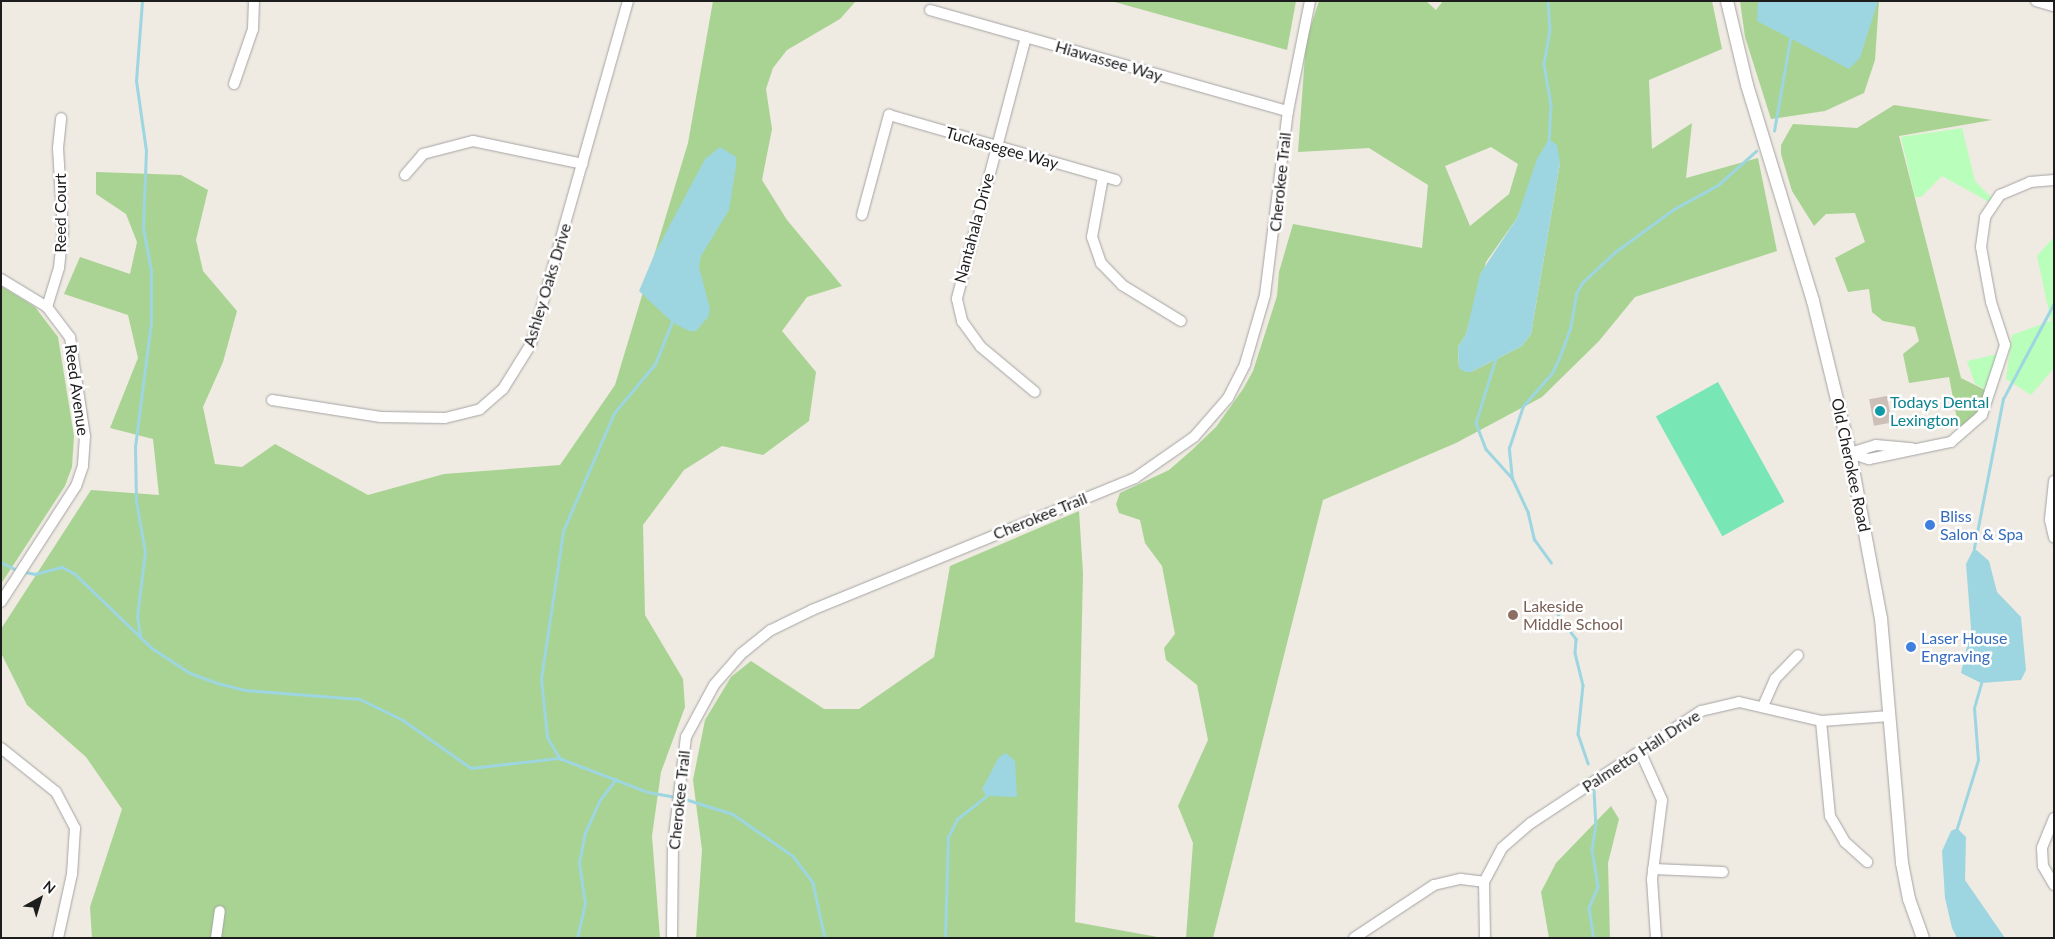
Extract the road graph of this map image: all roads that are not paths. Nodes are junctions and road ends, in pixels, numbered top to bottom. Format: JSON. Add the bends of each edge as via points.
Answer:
{"nodes":[{"id":1,"x":254,"y":1,"type":"edge"},
{"id":2,"x":628,"y":1,"type":"edge"},
{"id":3,"x":1310,"y":1,"type":"edge"},
{"id":4,"x":1727,"y":1,"type":"edge"},
{"id":5,"x":2036,"y":1,"type":"edge"},
{"id":6,"x":2052,"y":4,"type":"edge"},
{"id":7,"x":930,"y":10,"type":"dead end"},
{"id":8,"x":1026,"y":38,"type":"junction"},
{"id":9,"x":234,"y":84,"type":"dead end"},
{"id":10,"x":1288,"y":111,"type":"junction"},
{"id":11,"x":61,"y":118,"type":"dead end"},
{"id":12,"x":997,"y":147,"type":"junction"},
{"id":13,"x":583,"y":164,"type":"junction"},
{"id":14,"x":405,"y":175,"type":"dead end"},
{"id":15,"x":1103,"y":177,"type":"junction"},
{"id":16,"x":1116,"y":180,"type":"dead end"},
{"id":17,"x":2054,"y":180,"type":"edge"},
{"id":18,"x":862,"y":215,"type":"dead end"},
{"id":19,"x":1,"y":279,"type":"edge"},
{"id":20,"x":47,"y":307,"type":"junction"},
{"id":21,"x":1181,"y":321,"type":"dead end"},
{"id":22,"x":1034,"y":392,"type":"dead end"},
{"id":23,"x":272,"y":400,"type":"dead end"},
{"id":24,"x":1850,"y":453,"type":"junction"},
{"id":25,"x":2054,"y":481,"type":"edge"},
{"id":26,"x":2054,"y":538,"type":"edge"},
{"id":27,"x":4,"y":598,"type":"edge"},
{"id":28,"x":1798,"y":655,"type":"dead end"},
{"id":29,"x":1763,"y":706,"type":"junction"},
{"id":30,"x":1890,"y":716,"type":"junction"},
{"id":31,"x":1822,"y":721,"type":"junction"},
{"id":32,"x":1,"y":748,"type":"edge"},
{"id":33,"x":1640,"y":752,"type":"junction"},
{"id":34,"x":2054,"y":818,"type":"edge"},
{"id":35,"x":1867,"y":862,"type":"dead end"},
{"id":36,"x":1653,"y":869,"type":"junction"},
{"id":37,"x":1724,"y":872,"type":"dead end"},
{"id":38,"x":1484,"y":882,"type":"junction"},
{"id":39,"x":2054,"y":885,"type":"edge"},
{"id":40,"x":220,"y":911,"type":"dead end"},
{"id":41,"x":58,"y":938,"type":"edge"},
{"id":42,"x":216,"y":938,"type":"edge"},
{"id":43,"x":672,"y":938,"type":"edge"},
{"id":44,"x":1354,"y":938,"type":"edge"},
{"id":45,"x":1485,"y":938,"type":"edge"},
{"id":46,"x":1656,"y":938,"type":"edge"},
{"id":47,"x":1923,"y":938,"type":"edge"}],
"edges":[{"from":1,"to":9,"type":"street","via":[[253,29]]},
{"from":2,"to":13,"type":"street","name":"Ashley Oaks Drive"},
{"from":3,"to":10,"type":"street","name":"Cherokee Trail"},
{"from":4,"to":24,"type":"street","name":"Old Cherokee Road","via":[[1747,86],[1813,301]]},
{"from":5,"to":6,"type":"street"},
{"from":7,"to":8,"type":"street","name":"Hiawassee Way"},
{"from":8,"to":10,"type":"street","name":"Hiawassee Way"},
{"from":8,"to":12,"type":"street","name":"Nantahala Drive"},
{"from":10,"to":43,"type":"street","name":"Cherokee Trail","via":[[1273,247],[1256,331],[1237,383],[1210,422],[1156,466],[1117,487],[812,610],[758,638],[729,665],[702,704],[686,737],[675,824]]},
{"from":11,"to":20,"type":"street","name":"Reed Court","via":[[58,148],[63,232],[59,268]]},
{"from":12,"to":15,"type":"street","name":"Tuckasegee Way"},
{"from":12,"to":18,"type":"street","name":"Tuckasegee Way","via":[[889,115]]},
{"from":12,"to":22,"type":"street","name":"Nantahala Drive","via":[[958,290],[958,310],[981,347]]},
{"from":13,"to":14,"type":"street","via":[[473,141],[423,154]]},
{"from":13,"to":23,"type":"street","name":"Ashley Oaks Drive","via":[[531,344],[513,377],[489,404],[460,416],[404,419]]},
{"from":15,"to":16,"type":"street","name":"Tuckasegee Way"},
{"from":15,"to":21,"type":"street","via":[[1092,230],[1101,263],[1122,285]]},
{"from":17,"to":24,"type":"street","via":[[2030,182],[2000,195],[1985,217],[1981,247],[1991,302],[2004,345],[1982,415],[1951,442],[1869,459]]},
{"from":19,"to":20,"type":"street","name":"Reed Avenue"},
{"from":20,"to":27,"type":"street","name":"Reed Avenue","via":[[63,324],[73,347],[84,418],[85,459],[76,486],[37,552]]},
{"from":24,"to":30,"type":"street","name":"Old Cherokee Road","via":[[1881,618]]},
{"from":25,"to":26,"type":"street","via":[[2050,520]]},
{"from":28,"to":29,"type":"street","via":[[1776,679]]},
{"from":29,"to":31,"type":"street","name":"Palmetto Hall Drive"},
{"from":29,"to":33,"type":"street","name":"Palmetto Hall Drive","via":[[1739,702],[1718,704],[1694,715]]},
{"from":30,"to":31,"type":"street","name":"Palmetto Hall Drive"},
{"from":30,"to":47,"type":"street","name":"Old Cherokee Road","via":[[1902,863],[1909,899]]},
{"from":31,"to":35,"type":"street","via":[[1830,816],[1846,842]]},
{"from":32,"to":41,"type":"street","via":[[56,792],[75,828],[72,874]]},
{"from":33,"to":36,"type":"street","via":[[1662,800]]},
{"from":33,"to":38,"type":"street","name":"Palmetto Hall Drive","via":[[1512,838],[1495,858]]},
{"from":34,"to":39,"type":"street","via":[[2042,848],[2043,866]]},
{"from":36,"to":37,"type":"street"},
{"from":36,"to":46,"type":"street"},
{"from":38,"to":44,"type":"street","via":[[1461,879],[1434,884]]},
{"from":38,"to":45,"type":"street","name":"Palmetto Hall Drive"},
{"from":40,"to":42,"type":"street"}]}
